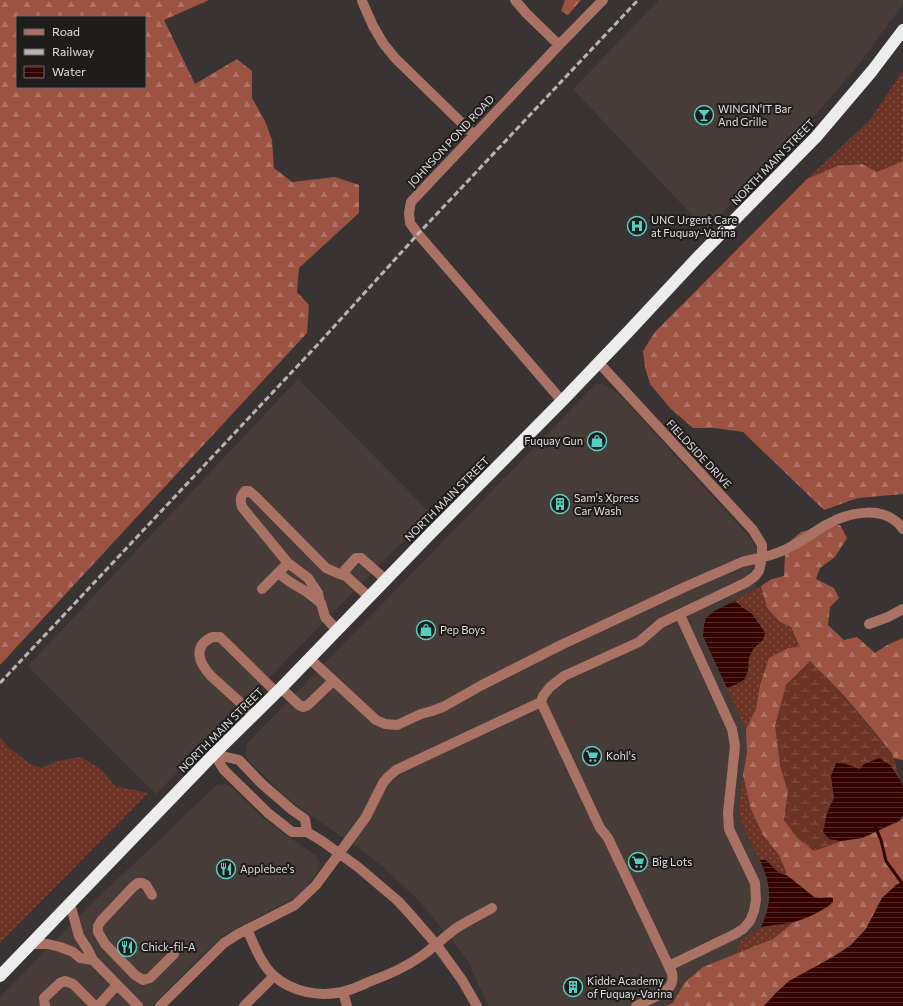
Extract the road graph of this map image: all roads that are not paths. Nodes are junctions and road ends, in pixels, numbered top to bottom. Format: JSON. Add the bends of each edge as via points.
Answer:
{"nodes":[{"id":1,"x":515,"y":0,"type":"edge"},
{"id":2,"x":603,"y":0,"type":"edge"},
{"id":3,"x":362,"y":1,"type":"edge"},
{"id":4,"x":901,"y":34,"type":"edge"},
{"id":5,"x":559,"y":45,"type":"junction"},
{"id":6,"x":474,"y":135,"type":"junction"},
{"id":7,"x":599,"y":363,"type":"junction"},
{"id":8,"x":562,"y":400,"type":"junction"},
{"id":9,"x":903,"y":529,"type":"edge"},
{"id":10,"x":762,"y":558,"type":"junction"},
{"id":11,"x":288,"y":563,"type":"junction"},
{"id":12,"x":278,"y":573,"type":"junction"},
{"id":13,"x":346,"y":576,"type":"junction"},
{"id":14,"x":386,"y":580,"type":"junction"},
{"id":15,"x":262,"y":589,"type":"dead end"},
{"id":16,"x":369,"y":597,"type":"junction"},
{"id":17,"x":320,"y":603,"type":"junction"},
{"id":18,"x":903,"y":609,"type":"edge"},
{"id":19,"x":680,"y":615,"type":"junction"},
{"id":20,"x":869,"y":624,"type":"dead end"},
{"id":21,"x":337,"y":630,"type":"junction"},
{"id":22,"x":310,"y":659,"type":"junction"},
{"id":23,"x":333,"y":681,"type":"junction"},
{"id":24,"x":279,"y":690,"type":"junction"},
{"id":25,"x":541,"y":702,"type":"junction"},
{"id":26,"x":254,"y":715,"type":"junction"},
{"id":27,"x":214,"y":754,"type":"junction"},
{"id":28,"x":307,"y":832,"type":"junction"},
{"id":29,"x":340,"y":854,"type":"junction"},
{"id":30,"x":152,"y":895,"type":"dead end"},
{"id":31,"x":70,"y":904,"type":"junction"},
{"id":32,"x":492,"y":908,"type":"dead end"},
{"id":33,"x":246,"y":929,"type":"junction"},
{"id":34,"x":31,"y":944,"type":"junction"},
{"id":35,"x":436,"y":944,"type":"junction"},
{"id":36,"x":174,"y":954,"type":"dead end"},
{"id":37,"x":92,"y":960,"type":"junction"},
{"id":38,"x":669,"y":966,"type":"junction"},
{"id":39,"x":0,"y":976,"type":"edge"},
{"id":40,"x":274,"y":976,"type":"junction"},
{"id":41,"x":117,"y":985,"type":"junction"},
{"id":42,"x":343,"y":992,"type":"junction"},
{"id":43,"x":45,"y":1006,"type":"edge"},
{"id":44,"x":95,"y":1006,"type":"edge"},
{"id":45,"x":98,"y":1006,"type":"edge"},
{"id":46,"x":138,"y":1006,"type":"edge"},
{"id":47,"x":160,"y":1006,"type":"edge"},
{"id":48,"x":244,"y":1006,"type":"edge"},
{"id":49,"x":347,"y":1006,"type":"edge"},
{"id":50,"x":477,"y":1006,"type":"edge"},
{"id":51,"x":636,"y":1006,"type":"edge"}],
"edges":[{"from":1,"to":5,"type":"street"},
{"from":2,"to":5,"type":"street","name":"JOHNSON POND ROAD"},
{"from":3,"to":6,"type":"street","via":[[373,26],[395,58]]},
{"from":4,"to":7,"type":"highway","name":"NORTH MAIN STREET","via":[[816,137],[697,258]]},
{"from":5,"to":6,"type":"street","name":"JOHNSON POND ROAD"},
{"from":6,"to":8,"type":"street","name":"JOHNSON POND ROAD","via":[[411,202],[410,223]]},
{"from":7,"to":8,"type":"highway","name":"NORTH MAIN STREET"},
{"from":7,"to":10,"type":"street","name":"FIELDSIDE DRIVE","via":[[753,530],[762,545]]},
{"from":8,"to":14,"type":"highway","name":"NORTH MAIN STREET"},
{"from":9,"to":10,"type":"street","via":[[893,520],[877,513],[857,513],[827,524],[795,545]]},
{"from":10,"to":19,"type":"street","name":"FIELDSIDE DRIVE","via":[[760,570],[754,577]]},
{"from":10,"to":23,"type":"street","via":[[742,562],[687,586],[561,645],[442,707],[397,725],[376,720]]},
{"from":11,"to":12,"type":"street"},
{"from":11,"to":13,"type":"street","via":[[242,507],[240,500],[245,491],[255,496],[326,568]]},
{"from":11,"to":17,"type":"street","via":[[308,578],[318,593]]},
{"from":12,"to":15,"type":"street"},
{"from":12,"to":17,"type":"street"},
{"from":13,"to":14,"type":"street","via":[[345,570],[356,558],[362,558]]},
{"from":13,"to":16,"type":"street"},
{"from":14,"to":16,"type":"highway","name":"NORTH MAIN STREET"},
{"from":16,"to":21,"type":"highway","name":"NORTH MAIN STREET"},
{"from":17,"to":21,"type":"street","via":[[325,617]]},
{"from":18,"to":20,"type":"street"},
{"from":19,"to":25,"type":"street","via":[[661,623],[639,642],[564,676],[550,687]]},
{"from":19,"to":38,"type":"street","via":[[732,729],[735,746],[728,813],[730,829],[755,883],[756,900],[750,920],[742,929]]},
{"from":21,"to":22,"type":"highway","name":"NORTH MAIN STREET"},
{"from":22,"to":23,"type":"street"},
{"from":22,"to":24,"type":"highway","name":"NORTH MAIN STREET"},
{"from":23,"to":24,"type":"street","via":[[308,705],[303,706],[299,706]]},
{"from":24,"to":26,"type":"highway","name":"NORTH MAIN STREET"},
{"from":24,"to":26,"type":"street","via":[[220,637],[212,637],[200,647],[200,660],[205,670]]},
{"from":25,"to":29,"type":"street","via":[[396,770],[383,783],[366,817]]},
{"from":25,"to":38,"type":"street"},
{"from":26,"to":27,"type":"highway","name":"NORTH MAIN STREET"},
{"from":27,"to":28,"type":"street","via":[[224,770],[268,813],[292,832]]},
{"from":27,"to":28,"type":"street","via":[[239,760],[262,784],[305,819]]},
{"from":27,"to":31,"type":"highway","name":"NORTH MAIN STREET"},
{"from":28,"to":29,"type":"street"},
{"from":29,"to":33,"type":"street","via":[[316,885],[295,905]]},
{"from":29,"to":35,"type":"street","via":[[388,892]]},
{"from":30,"to":36,"type":"street","via":[[146,885],[138,883],[101,921],[98,932],[105,944],[143,980],[150,978]]},
{"from":31,"to":34,"type":"highway","name":"NORTH MAIN STREET"},
{"from":31,"to":37,"type":"street","via":[[79,936]]},
{"from":32,"to":35,"type":"street"},
{"from":33,"to":40,"type":"street","via":[[262,961]]},
{"from":33,"to":47,"type":"street","via":[[224,943]]},
{"from":34,"to":37,"type":"street","via":[[60,947],[80,958]]},
{"from":34,"to":39,"type":"highway","name":"NORTH MAIN STREET"},
{"from":35,"to":42,"type":"street","via":[[406,966]]},
{"from":35,"to":50,"type":"street"},
{"from":37,"to":41,"type":"street"},
{"from":38,"to":51,"type":"street","via":[[673,979],[670,986]]},
{"from":40,"to":42,"type":"street","via":[[301,991],[328,994]]},
{"from":40,"to":48,"type":"street"},
{"from":41,"to":45,"type":"street"},
{"from":41,"to":46,"type":"street"},
{"from":42,"to":49,"type":"street"},
{"from":43,"to":44,"type":"street","via":[[44,998],[65,981],[72,984]]}]}
